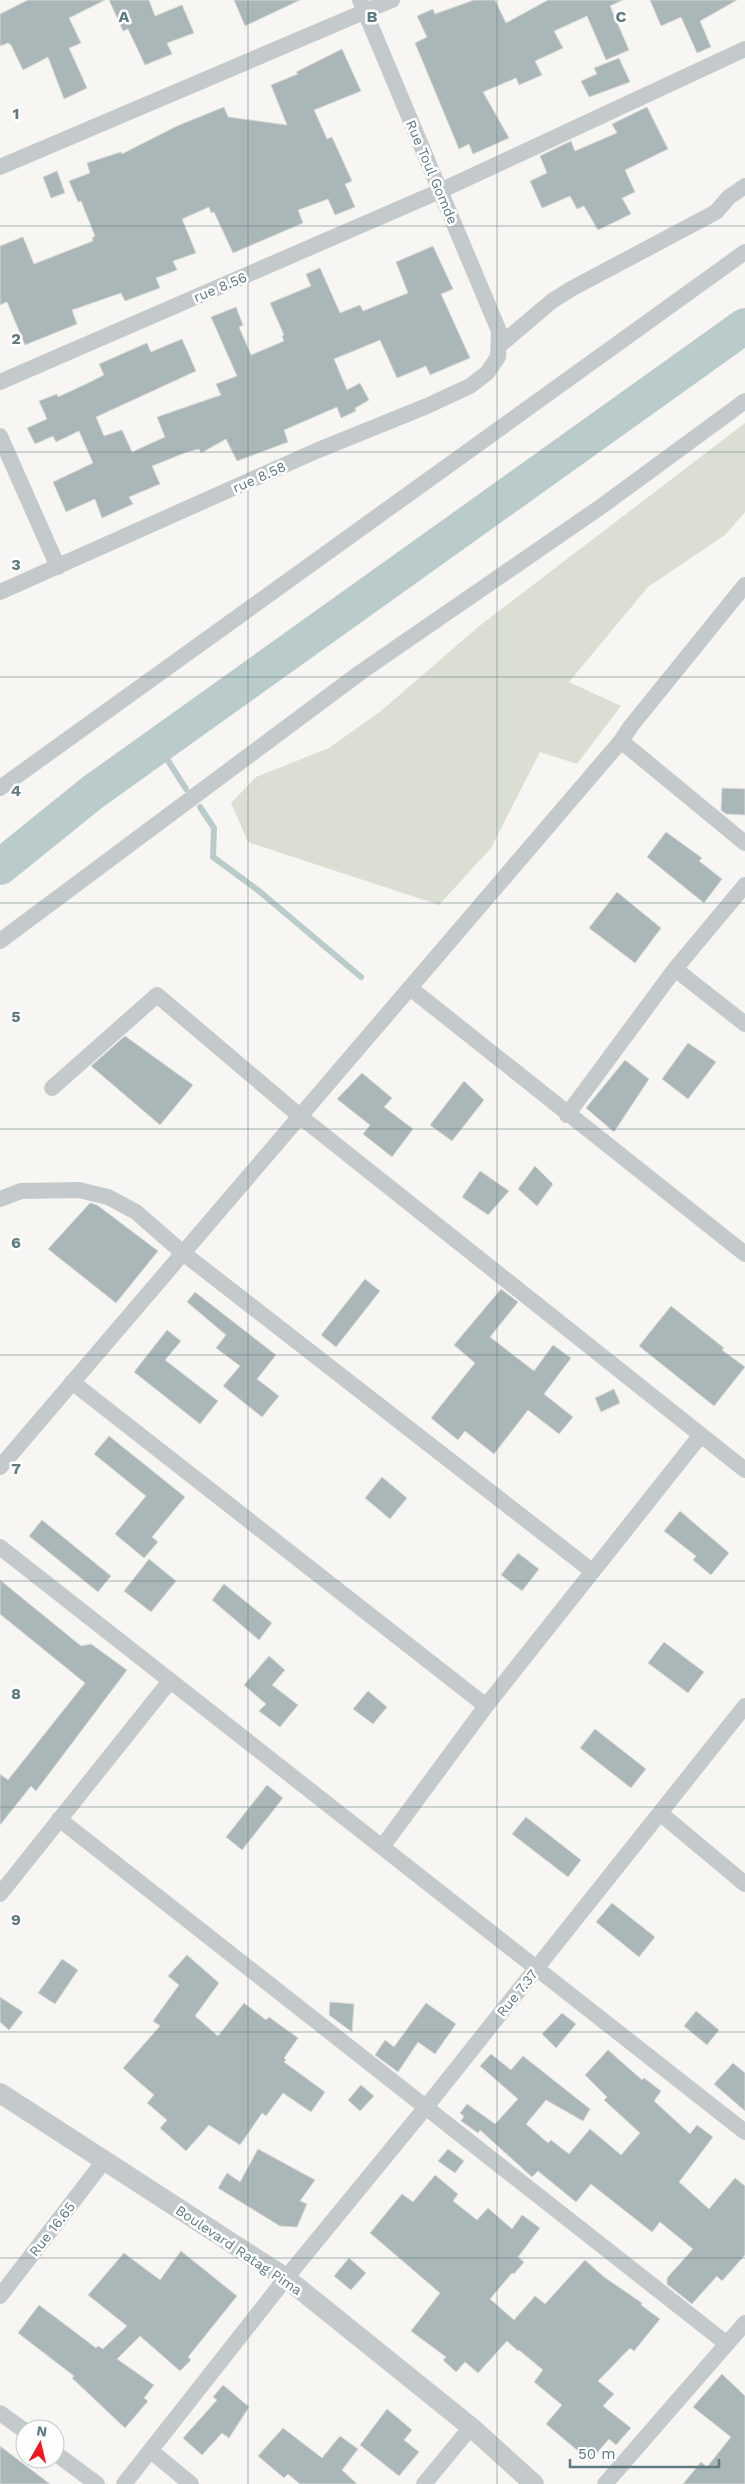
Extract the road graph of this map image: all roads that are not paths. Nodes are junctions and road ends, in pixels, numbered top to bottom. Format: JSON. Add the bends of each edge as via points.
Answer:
{"nodes":[{"id":1,"x":392,"y":0,"type":"edge"},
{"id":2,"x":362,"y":6,"type":"edge"},
{"id":3,"x":745,"y":49,"type":"edge"},
{"id":4,"x":0,"y":167,"type":"edge"},
{"id":5,"x":745,"y":186,"type":"edge"},
{"id":6,"x":440,"y":192,"type":"junction"},
{"id":7,"x":745,"y":252,"type":"edge"},
{"id":8,"x":500,"y":345,"type":"junction"},
{"id":9,"x":0,"y":382,"type":"edge"},
{"id":10,"x":745,"y":401,"type":"edge"},
{"id":11,"x":0,"y":436,"type":"edge"},
{"id":12,"x":58,"y":567,"type":"junction"},
{"id":13,"x":745,"y":585,"type":"edge"},
{"id":14,"x":0,"y":592,"type":"edge"},
{"id":15,"x":622,"y":741,"type":"junction"},
{"id":16,"x":0,"y":788,"type":"edge"},
{"id":17,"x":745,"y":843,"type":"edge"},
{"id":18,"x":745,"y":885,"type":"edge"},
{"id":19,"x":0,"y":941,"type":"edge"},
{"id":20,"x":675,"y":969,"type":"junction"},
{"id":21,"x":410,"y":988,"type":"junction"},
{"id":22,"x":745,"y":1024,"type":"edge"},
{"id":23,"x":52,"y":1088,"type":"dead end"},
{"id":24,"x":567,"y":1115,"type":"junction"},
{"id":25,"x":301,"y":1117,"type":"junction"},
{"id":26,"x":0,"y":1199,"type":"edge"},
{"id":27,"x":183,"y":1253,"type":"junction"},
{"id":28,"x":745,"y":1254,"type":"edge"},
{"id":29,"x":72,"y":1382,"type":"junction"},
{"id":30,"x":700,"y":1436,"type":"junction"},
{"id":31,"x":0,"y":1467,"type":"edge"},
{"id":32,"x":745,"y":1470,"type":"edge"},
{"id":33,"x":0,"y":1547,"type":"edge"},
{"id":34,"x":592,"y":1571,"type":"junction"},
{"id":35,"x":170,"y":1681,"type":"junction"},
{"id":36,"x":486,"y":1706,"type":"junction"},
{"id":37,"x":745,"y":1706,"type":"edge"},
{"id":38,"x":660,"y":1813,"type":"junction"},
{"id":39,"x":59,"y":1819,"type":"junction"},
{"id":40,"x":382,"y":1847,"type":"junction"},
{"id":41,"x":745,"y":1884,"type":"edge"},
{"id":42,"x":0,"y":1894,"type":"edge"},
{"id":43,"x":536,"y":1968,"type":"junction"},
{"id":44,"x":0,"y":2093,"type":"edge"},
{"id":45,"x":426,"y":2107,"type":"junction"},
{"id":46,"x":745,"y":2132,"type":"edge"},
{"id":47,"x":104,"y":2161,"type":"junction"},
{"id":48,"x":286,"y":2278,"type":"junction"},
{"id":49,"x":0,"y":2296,"type":"edge"},
{"id":50,"x":745,"y":2323,"type":"edge"},
{"id":51,"x":727,"y":2344,"type":"junction"},
{"id":52,"x":0,"y":2413,"type":"edge"},
{"id":53,"x":15,"y":2424,"type":"edge"},
{"id":54,"x":471,"y":2427,"type":"junction"},
{"id":55,"x":151,"y":2451,"type":"junction"},
{"id":56,"x":65,"y":2460,"type":"edge"},
{"id":57,"x":97,"y":2484,"type":"edge"},
{"id":58,"x":124,"y":2484,"type":"edge"},
{"id":59,"x":191,"y":2484,"type":"edge"},
{"id":60,"x":424,"y":2484,"type":"edge"},
{"id":61,"x":534,"y":2484,"type":"edge"},
{"id":62,"x":604,"y":2484,"type":"edge"}],
"edges":[{"from":1,"to":2,"type":"street"},
{"from":2,"to":4,"type":"street"},
{"from":2,"to":6,"type":"street","name":"Rue Toul Gomde"},
{"from":3,"to":6,"type":"street","name":"rue 8.56"},
{"from":5,"to":8,"type":"street","via":[[716,212],[570,289]]},
{"from":6,"to":8,"type":"street","name":"Rue Toul Gomde","via":[[499,331]]},
{"from":6,"to":9,"type":"street","name":"rue 8.56"},
{"from":7,"to":16,"type":"street"},
{"from":8,"to":12,"type":"street","name":"rue 8.58","via":[[498,357],[487,374],[470,386]]},
{"from":10,"to":19,"type":"street","via":[[602,506],[361,672]]},
{"from":11,"to":12,"type":"street"},
{"from":12,"to":14,"type":"street","name":"rue 8.58"},
{"from":13,"to":15,"type":"street"},
{"from":15,"to":17,"type":"street"},
{"from":15,"to":21,"type":"street"},
{"from":18,"to":20,"type":"street"},
{"from":20,"to":22,"type":"street"},
{"from":20,"to":24,"type":"street"},
{"from":21,"to":24,"type":"street"},
{"from":21,"to":25,"type":"street"},
{"from":23,"to":25,"type":"street","via":[[158,994]]},
{"from":24,"to":28,"type":"street"},
{"from":25,"to":27,"type":"street"},
{"from":25,"to":30,"type":"street"},
{"from":26,"to":27,"type":"street","via":[[21,1191],[79,1190],[108,1197],[136,1212]]},
{"from":27,"to":29,"type":"street"},
{"from":27,"to":34,"type":"street"},
{"from":29,"to":31,"type":"street"},
{"from":29,"to":36,"type":"street"},
{"from":30,"to":32,"type":"street"},
{"from":30,"to":34,"type":"street"},
{"from":33,"to":35,"type":"street"},
{"from":34,"to":36,"type":"street"},
{"from":35,"to":39,"type":"street"},
{"from":35,"to":40,"type":"street"},
{"from":36,"to":40,"type":"street"},
{"from":37,"to":38,"type":"street","name":"Rue 7.37"},
{"from":38,"to":41,"type":"street"},
{"from":38,"to":43,"type":"street","name":"Rue 7.37"},
{"from":39,"to":42,"type":"street"},
{"from":39,"to":45,"type":"street"},
{"from":40,"to":43,"type":"street"},
{"from":43,"to":45,"type":"street","name":"Rue 7.37"},
{"from":43,"to":46,"type":"street"},
{"from":44,"to":47,"type":"street","name":"Boulevard Ratag Pima"},
{"from":45,"to":48,"type":"street","name":"Rue 7.37"},
{"from":45,"to":51,"type":"street"},
{"from":47,"to":48,"type":"street","name":"Boulevard Ratag Pima"},
{"from":47,"to":49,"type":"street","name":"Rue 16.65"},
{"from":48,"to":54,"type":"street","name":"Boulevard Ratag Pima"},
{"from":48,"to":55,"type":"street","name":"Rue 7.37"},
{"from":50,"to":51,"type":"street"},
{"from":51,"to":62,"type":"street"},
{"from":52,"to":53,"type":"street"},
{"from":54,"to":60,"type":"street"},
{"from":54,"to":61,"type":"street","name":"Boulevard Ratag Pima"},
{"from":55,"to":58,"type":"street","name":"Rue 7.37"},
{"from":55,"to":59,"type":"street"},
{"from":56,"to":57,"type":"street"}]}
